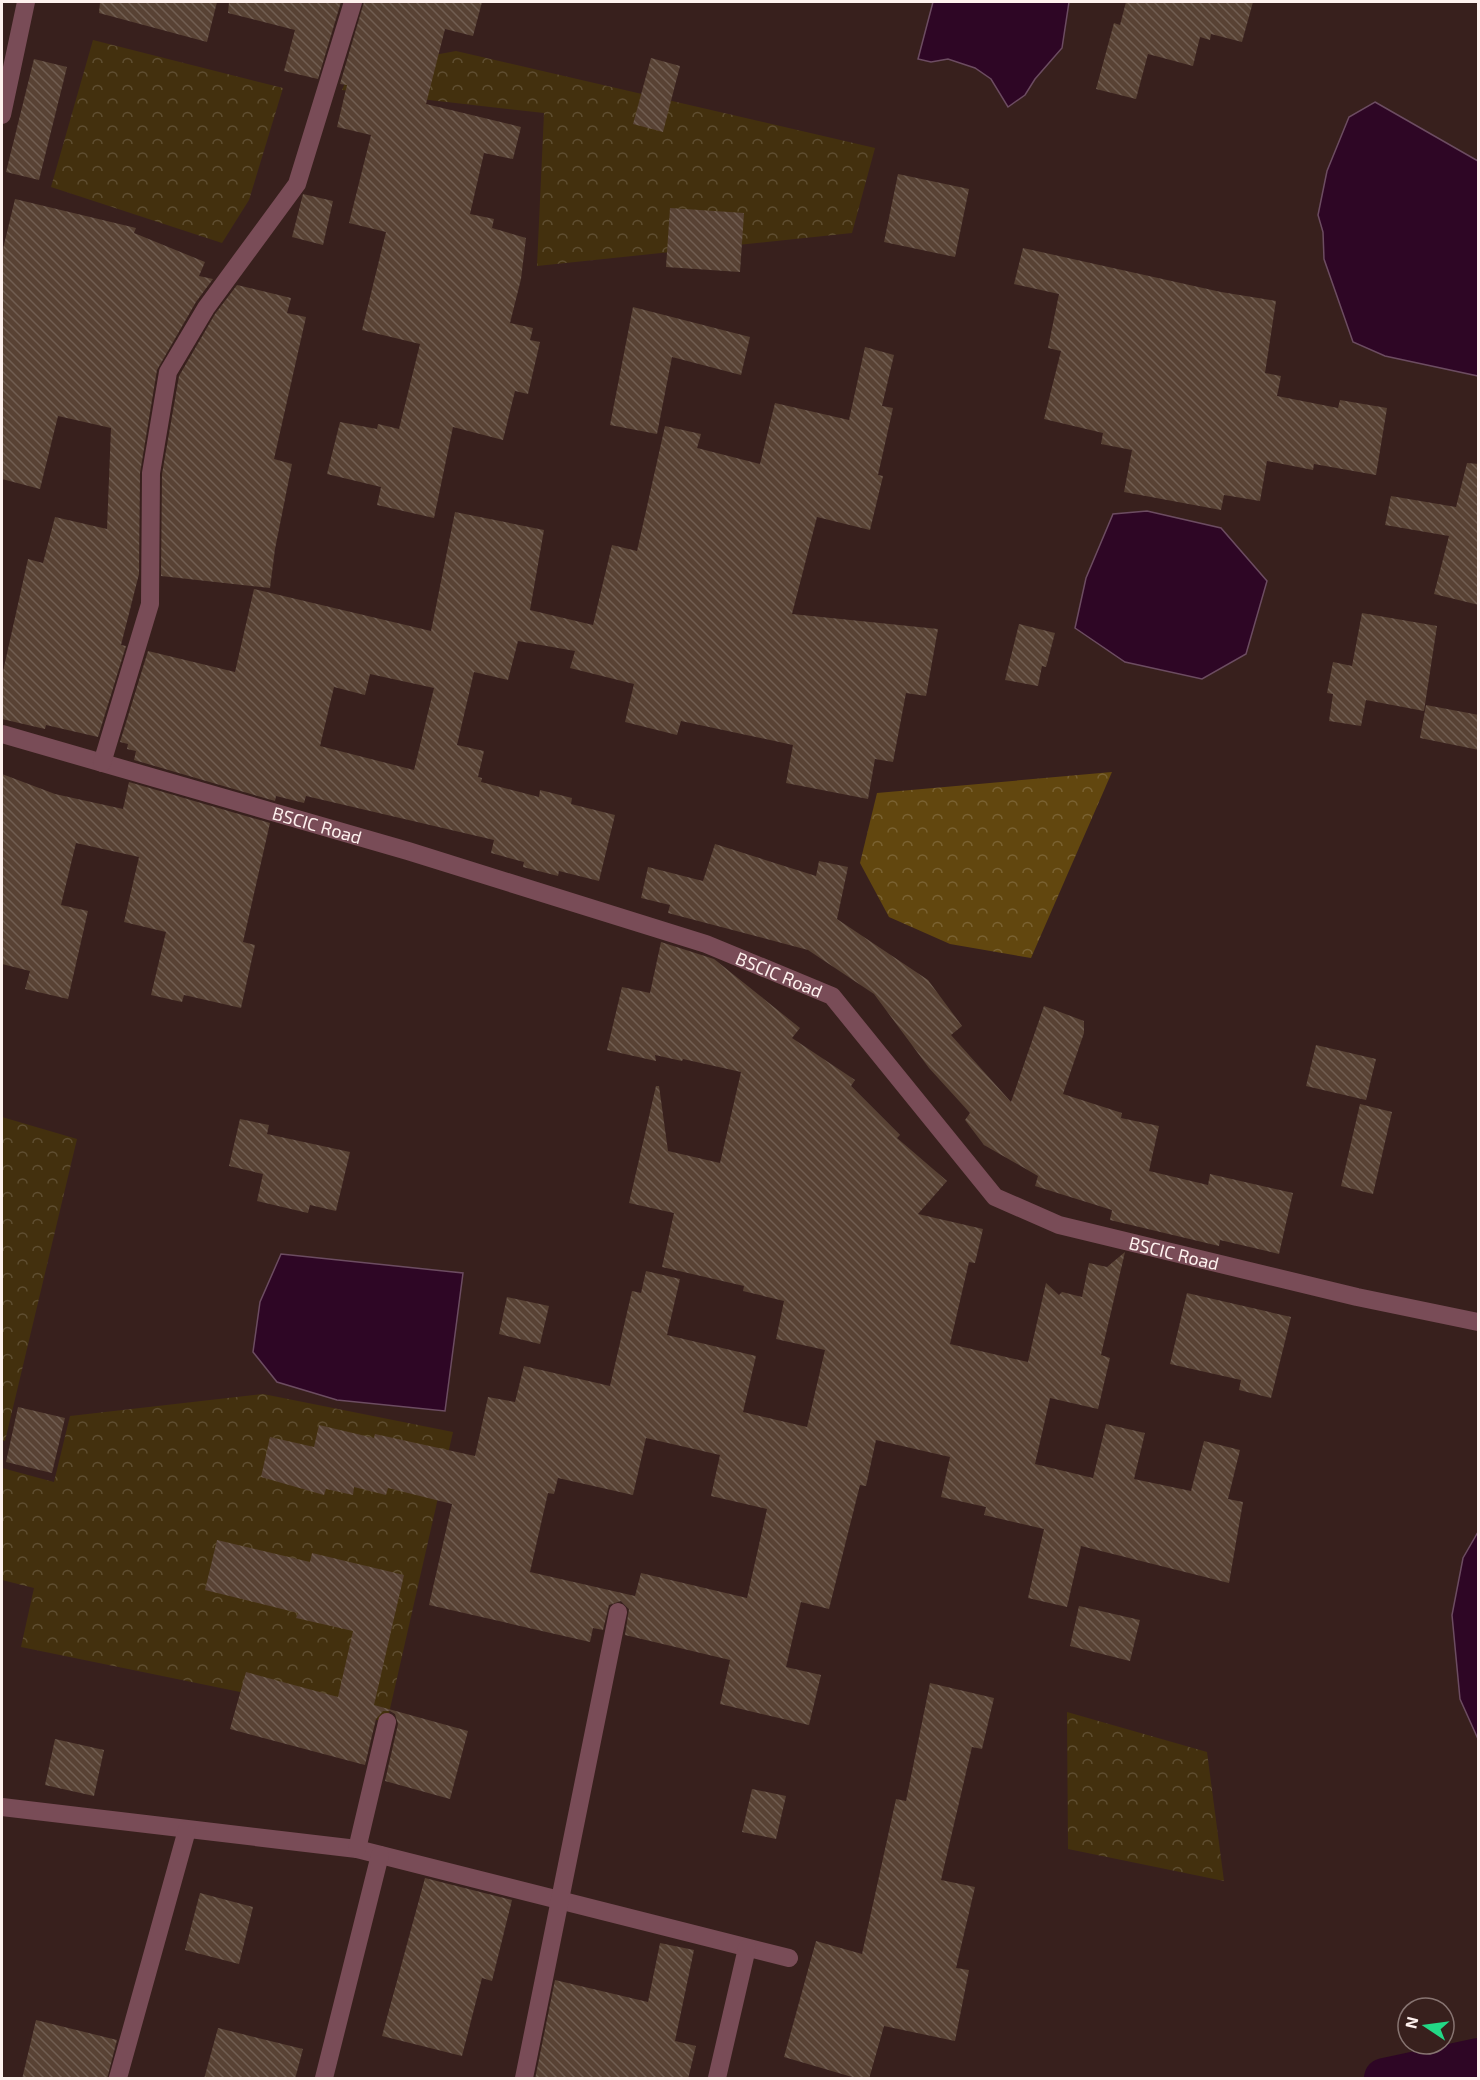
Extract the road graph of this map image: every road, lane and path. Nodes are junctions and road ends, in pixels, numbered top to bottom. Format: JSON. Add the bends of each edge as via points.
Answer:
{"nodes":[{"id":1,"x":26,"y":2,"type":"edge"},
{"id":2,"x":353,"y":2,"type":"edge"},
{"id":3,"x":2,"y":115,"type":"edge"},
{"id":4,"x":2,"y":734,"type":"edge"},
{"id":5,"x":102,"y":763,"type":"junction"},
{"id":6,"x":1479,"y":1322,"type":"edge"},
{"id":7,"x":618,"y":1612,"type":"dead end"},
{"id":8,"x":387,"y":1722,"type":"dead end"},
{"id":9,"x":2,"y":1807,"type":"edge"},
{"id":10,"x":187,"y":1830,"type":"junction"},
{"id":11,"x":357,"y":1849,"type":"junction"},
{"id":12,"x":380,"y":1855,"type":"junction"},
{"id":13,"x":561,"y":1901,"type":"junction"},
{"id":14,"x":747,"y":1948,"type":"junction"},
{"id":15,"x":789,"y":1958,"type":"dead end"},
{"id":16,"x":118,"y":2079,"type":"edge"},
{"id":17,"x":324,"y":2079,"type":"edge"},
{"id":18,"x":524,"y":2079,"type":"edge"},
{"id":19,"x":717,"y":2079,"type":"edge"}],
"edges":[{"from":1,"to":3,"type":"street"},
{"from":2,"to":5,"type":"street","via":[[297,184],[206,308],[168,372],[151,473],[150,604]]},
{"from":4,"to":5,"type":"street","name":"BSCIC Road"},
{"from":5,"to":6,"type":"street","name":"BSCIC Road","via":[[408,851],[706,944],[832,996],[995,1197],[1059,1225],[1357,1297]]},
{"from":7,"to":13,"type":"street"},
{"from":8,"to":11,"type":"street"},
{"from":9,"to":10,"type":"street"},
{"from":10,"to":11,"type":"street"},
{"from":10,"to":16,"type":"street"},
{"from":11,"to":12,"type":"street"},
{"from":12,"to":13,"type":"street"},
{"from":12,"to":17,"type":"street"},
{"from":13,"to":14,"type":"street"},
{"from":13,"to":18,"type":"street"},
{"from":14,"to":15,"type":"street"},
{"from":14,"to":19,"type":"street"}]}
